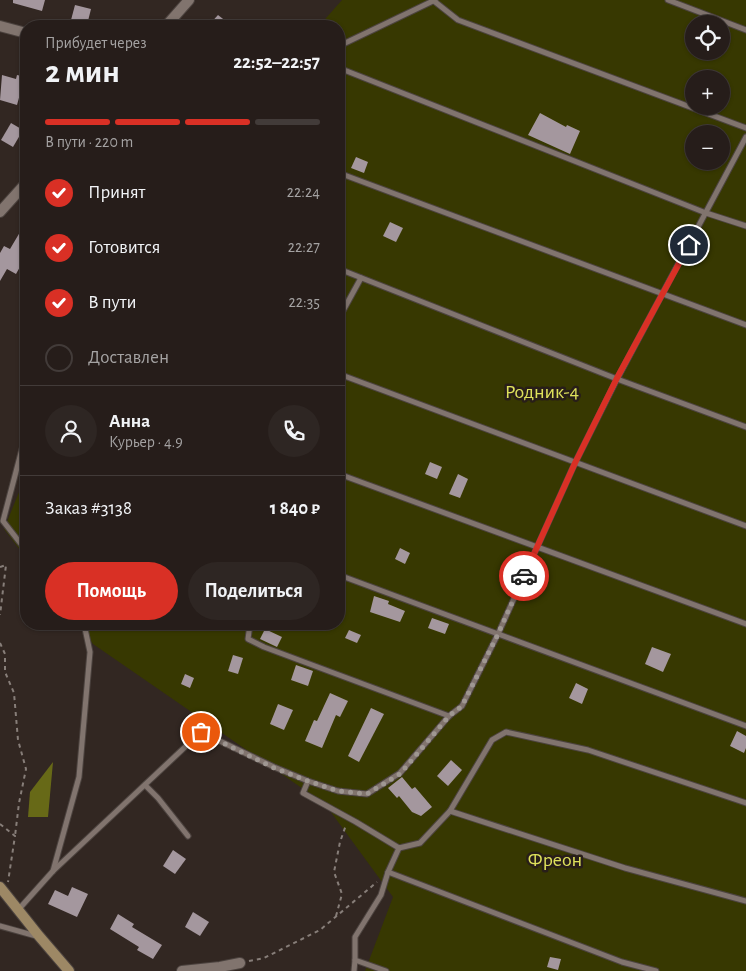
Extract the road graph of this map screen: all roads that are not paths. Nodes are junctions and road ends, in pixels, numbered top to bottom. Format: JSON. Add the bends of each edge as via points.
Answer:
{"nodes":[{"id":1,"x":189,"y":0,"type":"edge"},
{"id":2,"x":434,"y":0,"type":"edge"},
{"id":3,"x":668,"y":0,"type":"edge"},
{"id":4,"x":171,"y":20,"type":"edge"},
{"id":5,"x":0,"y":26,"type":"edge"},
{"id":6,"x":746,"y":30,"type":"edge"},
{"id":7,"x":20,"y":31,"type":"edge"},
{"id":8,"x":345,"y":43,"type":"edge"},
{"id":9,"x":345,"y":70,"type":"edge"},
{"id":10,"x":746,"y":128,"type":"edge"},
{"id":11,"x":746,"y":137,"type":"edge"},
{"id":12,"x":345,"y":175,"type":"edge"},
{"id":13,"x":20,"y":189,"type":"edge"},
{"id":14,"x":1,"y":210,"type":"edge"},
{"id":15,"x":706,"y":213,"type":"junction"},
{"id":16,"x":746,"y":226,"type":"edge"},
{"id":17,"x":345,"y":271,"type":"edge"},
{"id":18,"x":361,"y":278,"type":"junction"},
{"id":19,"x":664,"y":294,"type":"junction"},
{"id":20,"x":345,"y":307,"type":"edge"},
{"id":21,"x":746,"y":325,"type":"edge"},
{"id":22,"x":345,"y":376,"type":"edge"},
{"id":23,"x":617,"y":378,"type":"junction"},
{"id":24,"x":746,"y":427,"type":"edge"},
{"id":25,"x":20,"y":457,"type":"edge"},
{"id":26,"x":575,"y":463,"type":"junction"},
{"id":27,"x":345,"y":476,"type":"edge"},
{"id":28,"x":746,"y":526,"type":"edge"},
{"id":29,"x":20,"y":544,"type":"edge"},
{"id":30,"x":538,"y":546,"type":"junction"},
{"id":31,"x":345,"y":577,"type":"edge"},
{"id":32,"x":746,"y":624,"type":"edge"},
{"id":33,"x":85,"y":630,"type":"edge"},
{"id":34,"x":249,"y":630,"type":"edge"},
{"id":35,"x":498,"y":634,"type":"junction"},
{"id":36,"x":449,"y":716,"type":"junction"},
{"id":37,"x":746,"y":726,"type":"edge"},
{"id":38,"x":308,"y":781,"type":"junction"},
{"id":39,"x":145,"y":785,"type":"junction"},
{"id":40,"x":746,"y":803,"type":"edge"},
{"id":41,"x":450,"y":811,"type":"junction"},
{"id":42,"x":188,"y":836,"type":"dead end"},
{"id":43,"x":399,"y":848,"type":"junction"},
{"id":44,"x":53,"y":871,"type":"junction"},
{"id":45,"x":388,"y":872,"type":"junction"},
{"id":46,"x":3,"y":890,"type":"edge"},
{"id":47,"x":746,"y":902,"type":"edge"},
{"id":48,"x":19,"y":909,"type":"junction"},
{"id":49,"x":0,"y":926,"type":"edge"},
{"id":50,"x":39,"y":936,"type":"junction"},
{"id":51,"x":356,"y":960,"type":"junction"},
{"id":52,"x":240,"y":963,"type":"road end"},
{"id":53,"x":69,"y":971,"type":"edge"},
{"id":54,"x":182,"y":971,"type":"edge"},
{"id":55,"x":354,"y":971,"type":"edge"},
{"id":56,"x":386,"y":971,"type":"edge"},
{"id":57,"x":656,"y":971,"type":"edge"}],
"edges":[{"from":1,"to":4,"type":"street"},
{"from":2,"to":8,"type":"lane"},
{"from":2,"to":10,"type":"lane","via":[[458,20]]},
{"from":3,"to":6,"type":"lane"},
{"from":5,"to":7,"type":"street"},
{"from":9,"to":15,"type":"lane"},
{"from":11,"to":15,"type":"lane"},
{"from":12,"to":19,"type":"lane"},
{"from":13,"to":14,"type":"street"},
{"from":15,"to":16,"type":"lane"},
{"from":15,"to":19,"type":"lane"},
{"from":17,"to":18,"type":"lane"},
{"from":18,"to":20,"type":"lane"},
{"from":18,"to":23,"type":"lane"},
{"from":19,"to":21,"type":"lane"},
{"from":19,"to":23,"type":"lane"},
{"from":22,"to":26,"type":"lane"},
{"from":23,"to":24,"type":"lane"},
{"from":23,"to":26,"type":"lane"},
{"from":25,"to":29,"type":"lane","via":[[3,521]]},
{"from":26,"to":28,"type":"lane"},
{"from":26,"to":30,"type":"lane"},
{"from":27,"to":30,"type":"lane"},
{"from":30,"to":32,"type":"lane"},
{"from":30,"to":35,"type":"lane"},
{"from":31,"to":35,"type":"lane"},
{"from":33,"to":44,"type":"lane","via":[[90,652],[79,777]]},
{"from":34,"to":36,"type":"lane","via":[[248,638],[264,647]]},
{"from":35,"to":36,"type":"lane","via":[[462,706]]},
{"from":35,"to":37,"type":"lane"},
{"from":36,"to":38,"type":"lane","via":[[400,774],[367,794],[338,791]]},
{"from":38,"to":39,"type":"lane","via":[[201,732]]},
{"from":38,"to":43,"type":"lane","via":[[303,794]]},
{"from":39,"to":42,"type":"lane"},
{"from":39,"to":44,"type":"lane"},
{"from":40,"to":41,"type":"lane","via":[[588,750],[506,732],[492,740]]},
{"from":41,"to":43,"type":"lane","via":[[420,843]]},
{"from":41,"to":47,"type":"lane","via":[[625,868]]},
{"from":43,"to":45,"type":"lane"},
{"from":44,"to":48,"type":"lane"},
{"from":45,"to":51,"type":"lane","via":[[381,895],[355,937]]},
{"from":45,"to":57,"type":"lane","via":[[622,962]]},
{"from":46,"to":48,"type":"street"},
{"from":48,"to":50,"type":"street"},
{"from":49,"to":50,"type":"lane"},
{"from":50,"to":53,"type":"street"},
{"from":51,"to":55,"type":"lane"},
{"from":51,"to":56,"type":"lane"},
{"from":52,"to":54,"type":"street"}]}
